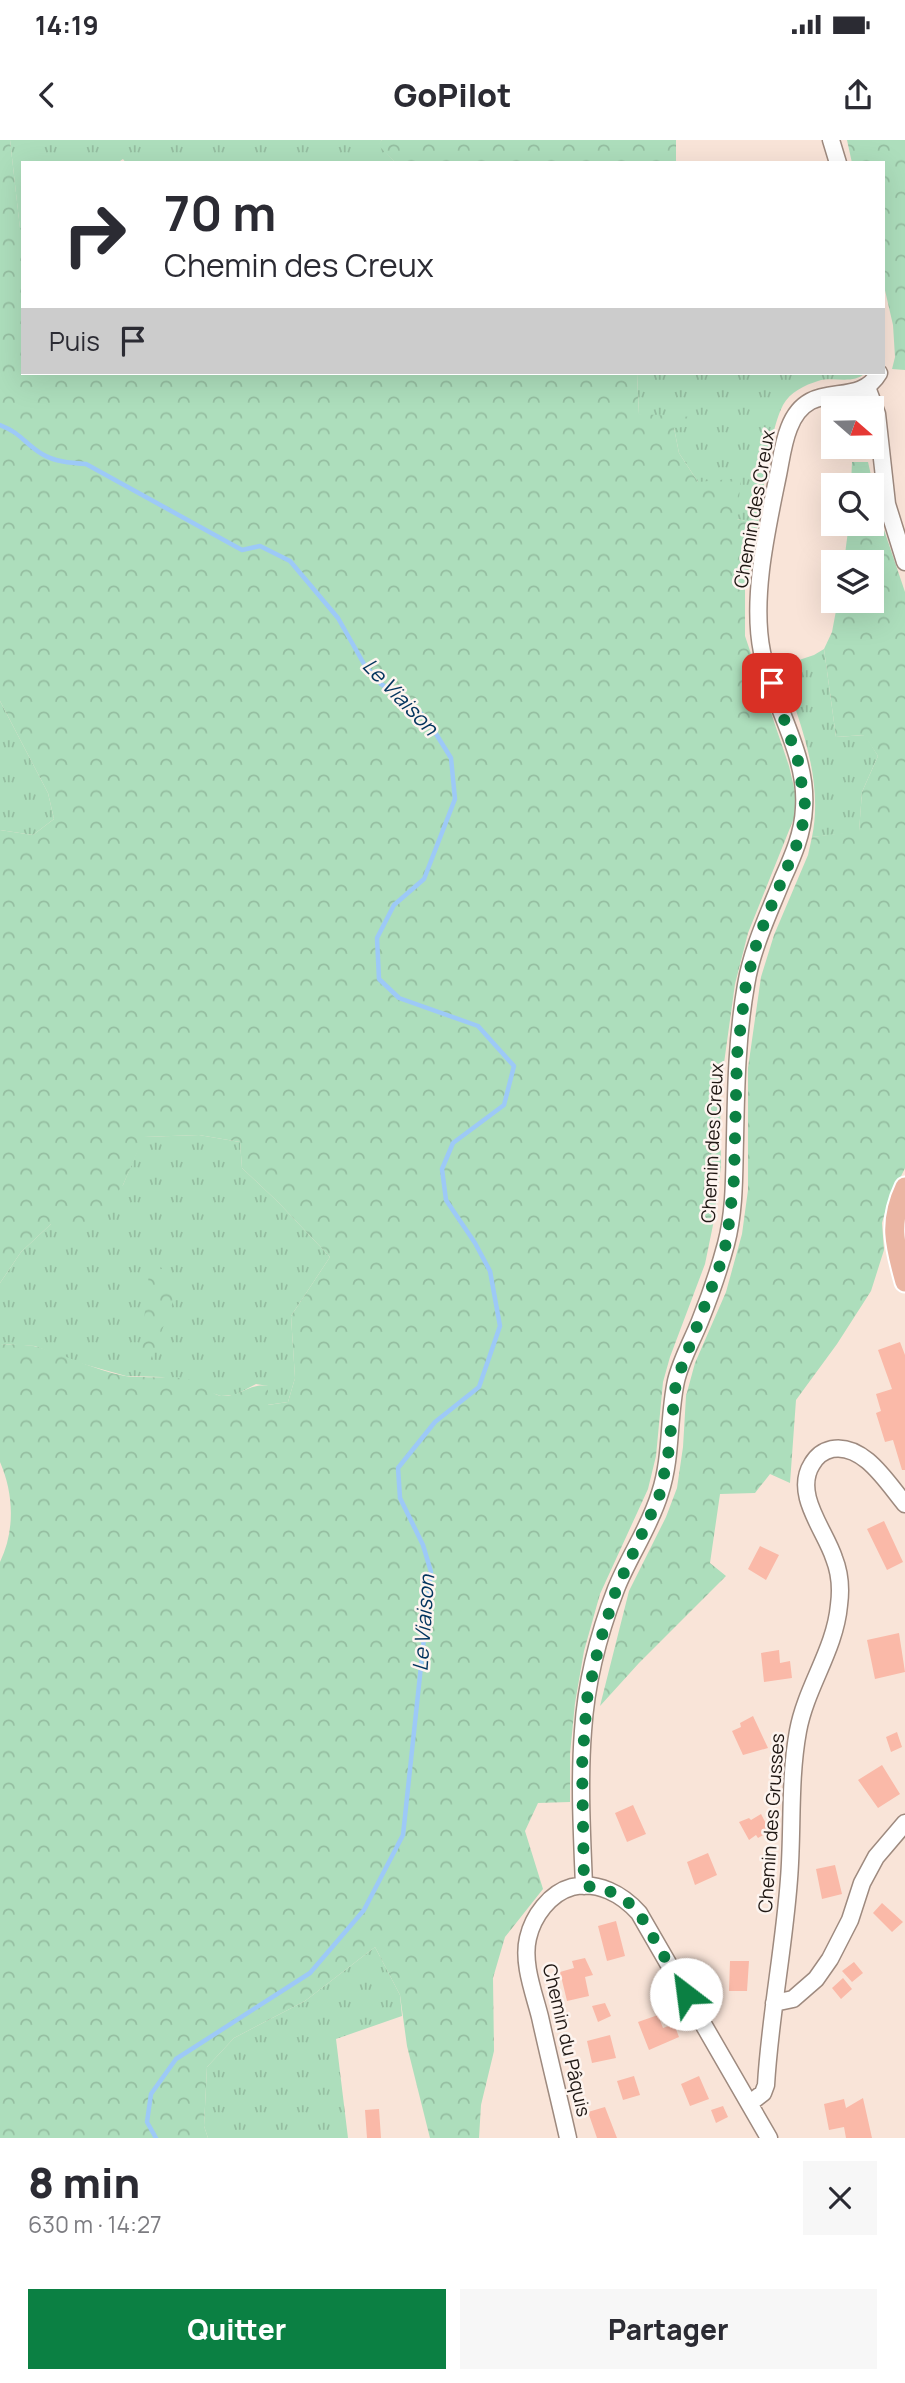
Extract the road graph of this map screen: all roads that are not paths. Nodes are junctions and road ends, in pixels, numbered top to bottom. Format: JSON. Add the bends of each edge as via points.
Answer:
{"nodes":[{"id":1,"x":831,"y":140,"type":"edge"},
{"id":2,"x":837,"y":161,"type":"edge"},
{"id":3,"x":877,"y":375,"type":"edge"},
{"id":4,"x":867,"y":387,"type":"junction"},
{"id":5,"x":905,"y":562,"type":"edge"},
{"id":6,"x":905,"y":1187,"type":"edge"},
{"id":7,"x":905,"y":1282,"type":"edge"},
{"id":8,"x":905,"y":1504,"type":"edge"},
{"id":9,"x":905,"y":1823,"type":"edge"},
{"id":10,"x":584,"y":1886,"type":"junction"},
{"id":11,"x":774,"y":2003,"type":"junction"},
{"id":12,"x":750,"y":2102,"type":"junction"},
{"id":13,"x":568,"y":2138,"type":"edge"},
{"id":14,"x":769,"y":2138,"type":"edge"}],
"edges":[{"from":1,"to":2,"type":"street"},
{"from":3,"to":4,"type":"street"},
{"from":4,"to":5,"type":"street","via":[[877,414],[887,504]]},
{"from":4,"to":10,"type":"street","name":"Chemin des Creux","via":[[825,394],[796,414],[775,491],[759,599],[762,653],[798,761],[803,823],[758,938],[746,984],[737,1055],[734,1179],[727,1240],[676,1382],[659,1497],[616,1590],[587,1699],[582,1765]]},
{"from":6,"to":7,"type":"main road","via":[[894,1231]]},
{"from":8,"to":11,"type":"street","name":"Chemin des Grusses","via":[[880,1473],[852,1451],[832,1449],[809,1469],[808,1500],[835,1561],[839,1602],[797,1739],[788,1890]]},
{"from":9,"to":11,"type":"street","via":[[876,1857],[850,1920],[816,1979],[793,1999]]},
{"from":10,"to":12,"type":"street","via":[[613,1892],[639,1913]]},
{"from":10,"to":13,"type":"street","name":"Chemin du Pâquis","via":[[561,1891],[549,1901],[527,1939],[528,1969]]},
{"from":11,"to":12,"type":"street","name":"Chemin des Grusses","via":[[766,2085]]},
{"from":12,"to":14,"type":"street"}]}
